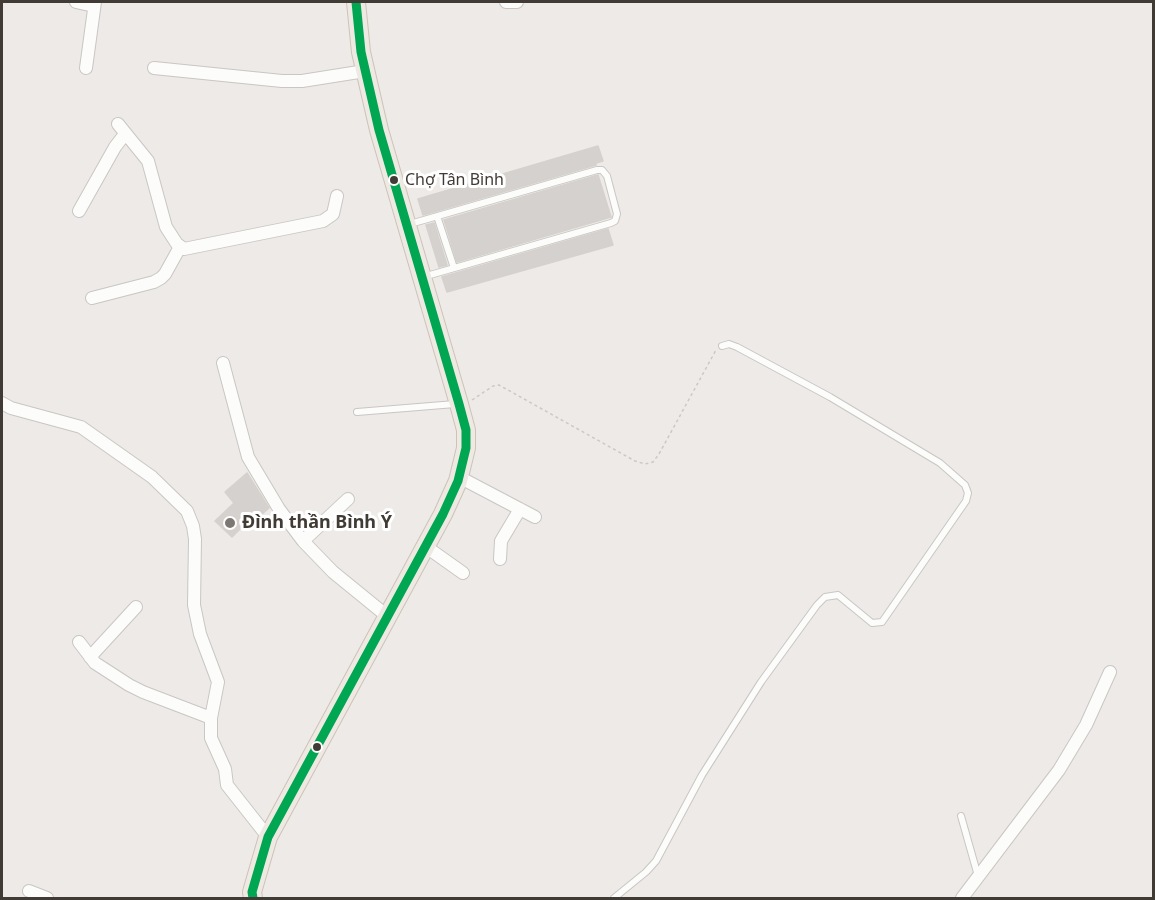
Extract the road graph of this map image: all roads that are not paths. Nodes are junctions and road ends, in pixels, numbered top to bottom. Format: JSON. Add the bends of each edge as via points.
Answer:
{"nodes":[{"id":1,"x":76,"y":2,"type":"edge"},
{"id":2,"x":356,"y":2,"type":"edge"},
{"id":3,"x":506,"y":2,"type":"edge"},
{"id":4,"x":518,"y":2,"type":"edge"},
{"id":5,"x":94,"y":4,"type":"edge"},
{"id":6,"x":86,"y":68,"type":"dead end"},
{"id":7,"x":154,"y":68,"type":"dead end"},
{"id":8,"x":365,"y":71,"type":"junction"},
{"id":9,"x":337,"y":196,"type":"dead end"},
{"id":10,"x":78,"y":211,"type":"dead end"},
{"id":11,"x":437,"y":216,"type":"junction"},
{"id":12,"x":406,"y":225,"type":"junction"},
{"id":13,"x":180,"y":247,"type":"junction"},
{"id":14,"x":454,"y":268,"type":"junction"},
{"id":15,"x":422,"y":277,"type":"junction"},
{"id":16,"x":92,"y":298,"type":"dead end"},
{"id":17,"x":722,"y":346,"type":"road end"},
{"id":18,"x":223,"y":363,"type":"dead end"},
{"id":19,"x":2,"y":403,"type":"edge"},
{"id":20,"x":460,"y":406,"type":"junction"},
{"id":21,"x":357,"y":412,"type":"dead end"},
{"id":22,"x":459,"y":477,"type":"junction"},
{"id":23,"x":348,"y":499,"type":"dead end"},
{"id":24,"x":520,"y":509,"type":"junction"},
{"id":25,"x":535,"y":517,"type":"dead end"},
{"id":26,"x":303,"y":541,"type":"junction"},
{"id":27,"x":425,"y":546,"type":"junction"},
{"id":28,"x":500,"y":559,"type":"dead end"},
{"id":29,"x":463,"y":573,"type":"dead end"},
{"id":30,"x":136,"y":607,"type":"dead end"},
{"id":31,"x":387,"y":616,"type":"junction"},
{"id":32,"x":79,"y":642,"type":"dead end"},
{"id":33,"x":90,"y":657,"type":"junction"},
{"id":34,"x":1110,"y":672,"type":"dead end"},
{"id":35,"x":211,"y":718,"type":"junction"},
{"id":36,"x":961,"y":816,"type":"dead end"},
{"id":37,"x":268,"y":837,"type":"junction"},
{"id":38,"x":978,"y":876,"type":"junction"},
{"id":39,"x":29,"y":891,"type":"dead end"},
{"id":40,"x":250,"y":896,"type":"edge"},
{"id":41,"x":47,"y":898,"type":"edge"},
{"id":42,"x":614,"y":898,"type":"edge"},
{"id":43,"x":962,"y":898,"type":"edge"}],
"edges":[{"from":1,"to":5,"type":"street"},
{"from":2,"to":8,"type":"main road"},
{"from":3,"to":4,"type":"street"},
{"from":5,"to":6,"type":"street"},
{"from":7,"to":8,"type":"street","via":[[282,81]]},
{"from":8,"to":12,"type":"main road"},
{"from":9,"to":13,"type":"street","via":[[333,214],[323,220]]},
{"from":10,"to":13,"type":"street","via":[[122,129],[150,165],[164,220]]},
{"from":11,"to":12,"type":"lane"},
{"from":11,"to":14,"type":"lane"},
{"from":11,"to":14,"type":"lane","via":[[597,170],[607,176],[617,214],[615,221]]},
{"from":12,"to":15,"type":"main road"},
{"from":13,"to":16,"type":"street","via":[[161,278]]},
{"from":14,"to":15,"type":"lane"},
{"from":15,"to":20,"type":"main road"},
{"from":17,"to":42,"type":"lane","via":[[737,347],[930,457],[965,485],[968,493],[882,622],[872,623],[838,595],[825,597],[817,605],[761,682],[702,775],[656,861]]},
{"from":18,"to":26,"type":"street","via":[[248,457]]},
{"from":19,"to":35,"type":"street","via":[[81,427],[152,477],[187,511],[195,539],[194,605],[218,682]]},
{"from":20,"to":21,"type":"lane"},
{"from":20,"to":22,"type":"main road","via":[[466,448]]},
{"from":22,"to":24,"type":"street"},
{"from":22,"to":27,"type":"main road"},
{"from":23,"to":26,"type":"street"},
{"from":24,"to":25,"type":"street"},
{"from":24,"to":28,"type":"street","via":[[501,541]]},
{"from":26,"to":31,"type":"street","via":[[333,572]]},
{"from":27,"to":29,"type":"street"},
{"from":27,"to":31,"type":"main road"},
{"from":30,"to":33,"type":"street"},
{"from":31,"to":37,"type":"main road"},
{"from":32,"to":33,"type":"street"},
{"from":33,"to":35,"type":"street","via":[[143,692]]},
{"from":34,"to":38,"type":"street","via":[[1086,725],[1059,770]]},
{"from":35,"to":37,"type":"street","via":[[211,738],[225,769],[227,785]]},
{"from":36,"to":38,"type":"lane"},
{"from":37,"to":40,"type":"main road"},
{"from":38,"to":43,"type":"street"},
{"from":39,"to":41,"type":"street"}]}
